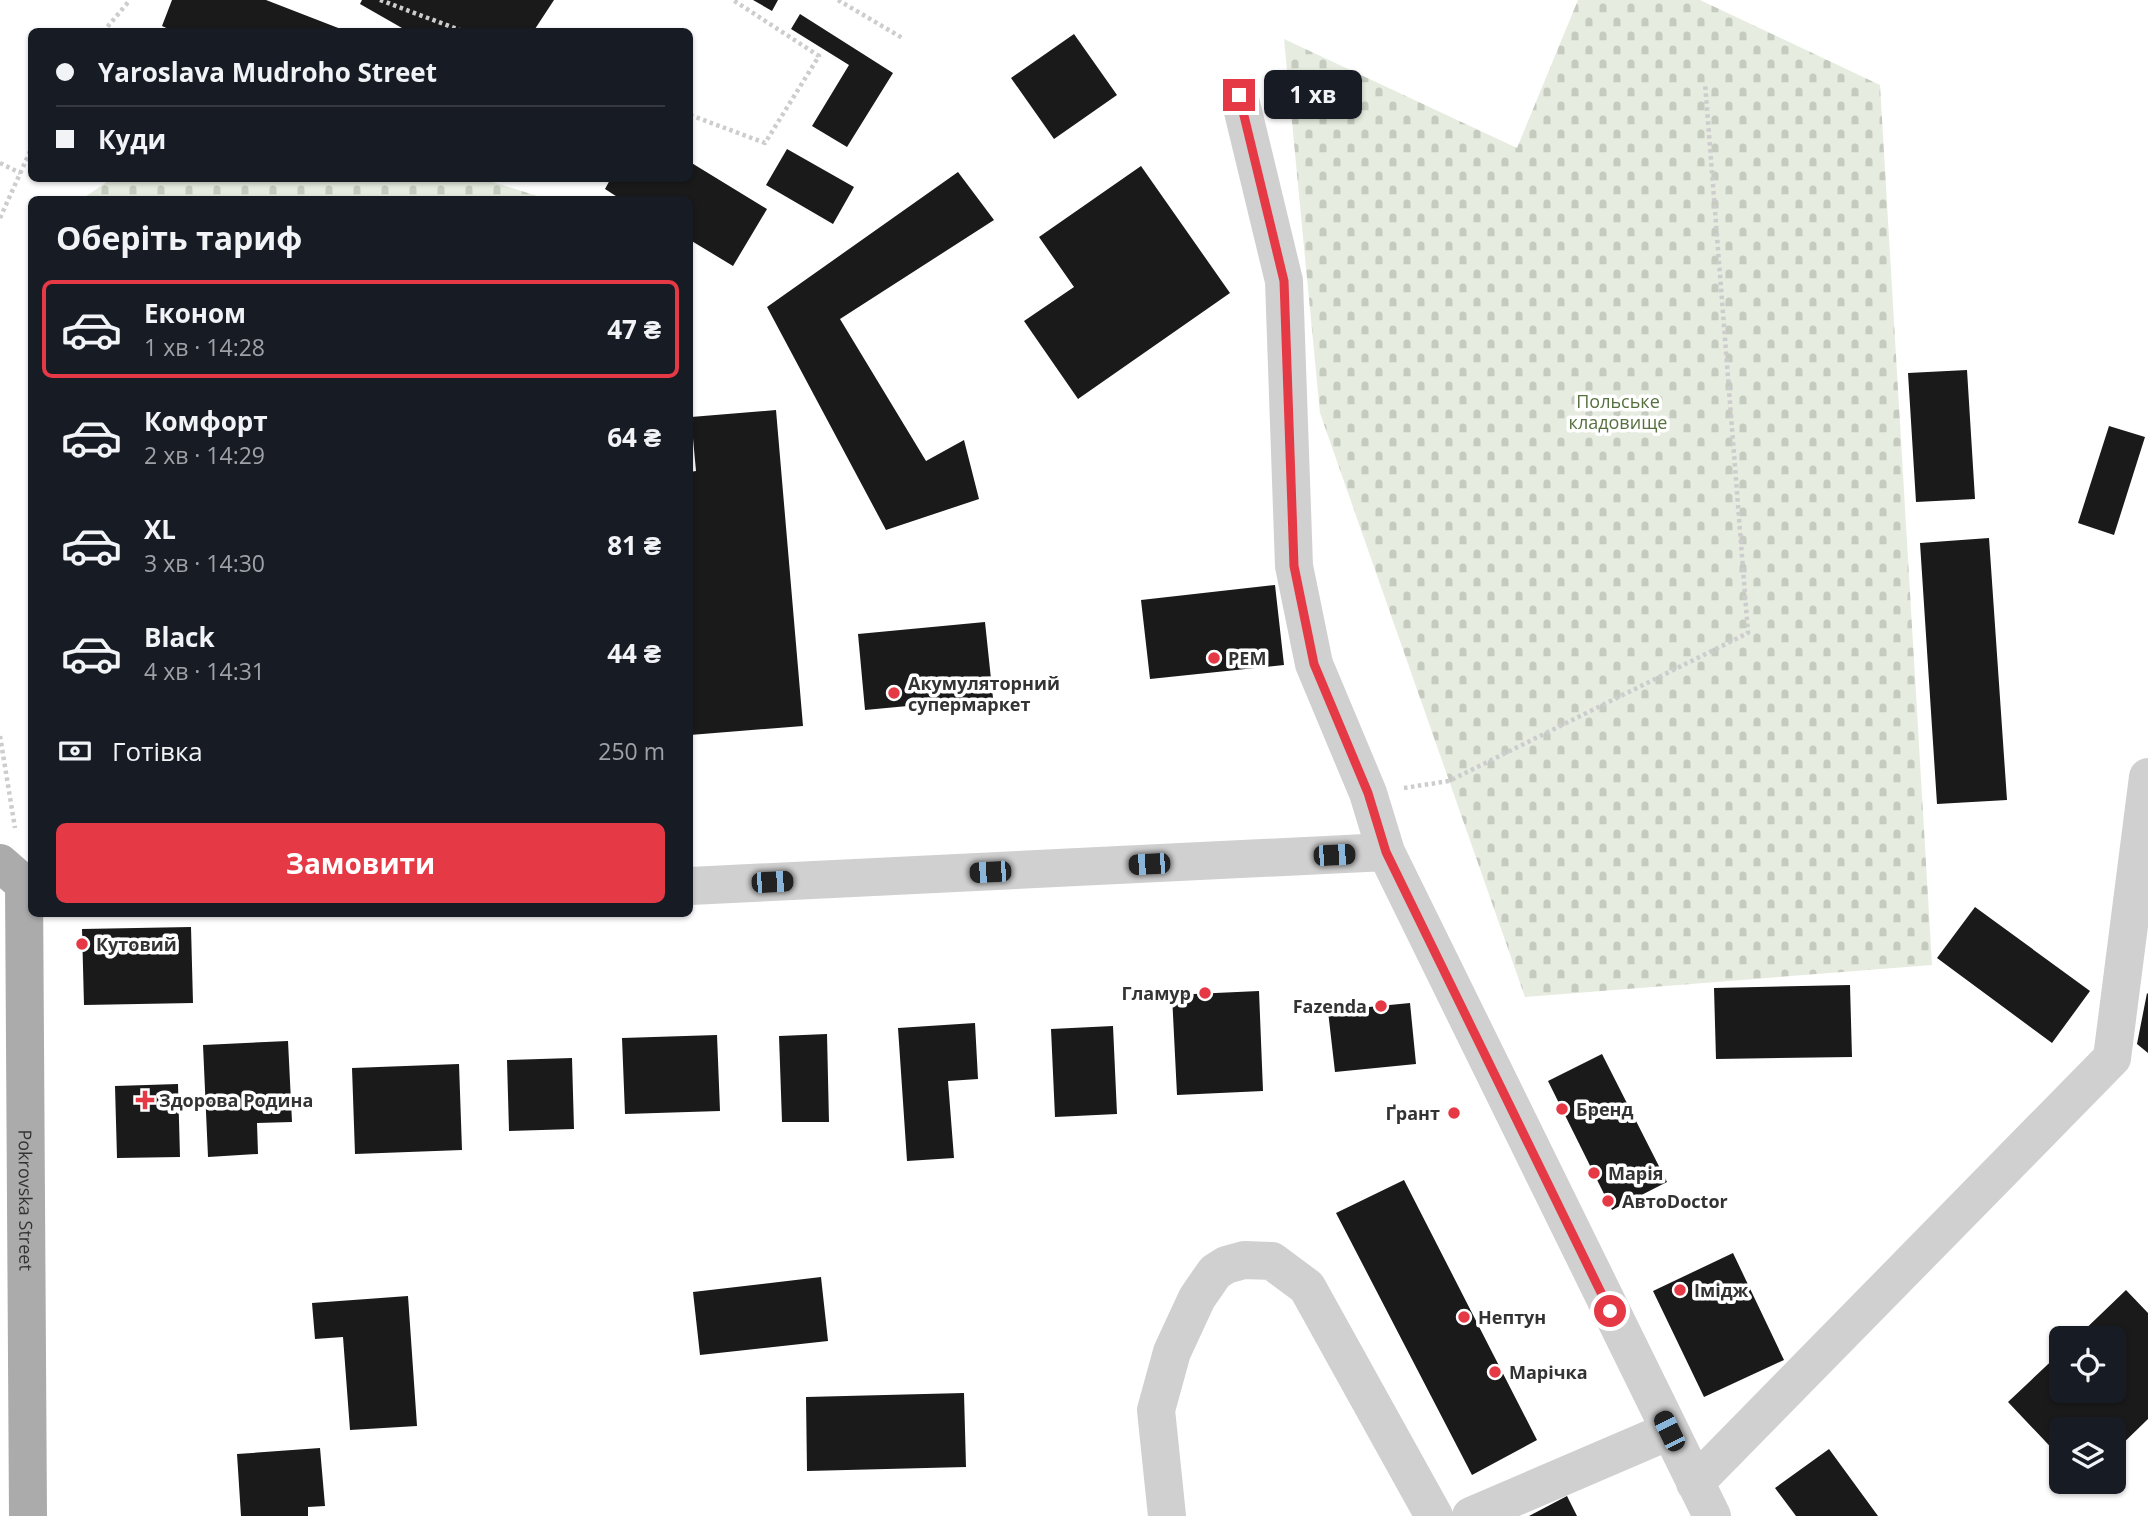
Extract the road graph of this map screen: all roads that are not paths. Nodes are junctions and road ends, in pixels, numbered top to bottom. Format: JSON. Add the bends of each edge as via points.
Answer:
{"nodes":[{"id":1,"x":1239,"y":95,"type":"dead end"},
{"id":2,"x":2148,"y":777,"type":"edge"},
{"id":3,"x":1386,"y":852,"type":"junction"},
{"id":4,"x":18,"y":877,"type":"edge"},
{"id":5,"x":693,"y":886,"type":"edge"},
{"id":6,"x":1669,"y":1431,"type":"junction"},
{"id":7,"x":1703,"y":1500,"type":"edge"},
{"id":8,"x":28,"y":1516,"type":"edge"},
{"id":9,"x":1167,"y":1516,"type":"edge"},
{"id":10,"x":1433,"y":1516,"type":"edge"},
{"id":11,"x":1471,"y":1516,"type":"edge"}],
"edges":[{"from":1,"to":3,"type":"street","via":[[1284,281],[1294,566],[1314,664],[1368,793]]},
{"from":2,"to":7,"type":"street","via":[[2112,1058]]},
{"from":3,"to":5,"type":"street"},
{"from":3,"to":6,"type":"street"},
{"from":4,"to":8,"type":"main road","name":"Pokrovska Street"},
{"from":6,"to":7,"type":"street"},
{"from":6,"to":11,"type":"street"},
{"from":9,"to":10,"type":"street","via":[[1156,1410],[1172,1352],[1197,1298],[1215,1272],[1244,1260],[1272,1261],[1307,1287]]}]}
